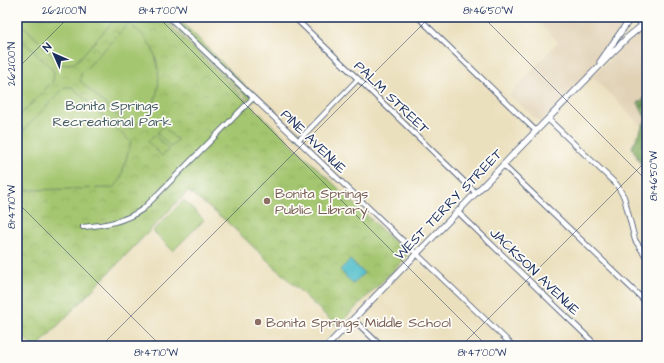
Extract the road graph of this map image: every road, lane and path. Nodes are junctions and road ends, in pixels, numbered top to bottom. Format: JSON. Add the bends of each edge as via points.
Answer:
{"nodes":[{"id":1,"x":169,"y":17,"type":"edge"},
{"id":2,"x":294,"y":17,"type":"edge"},
{"id":3,"x":418,"y":17,"type":"edge"},
{"id":4,"x":634,"y":17,"type":"edge"},
{"id":5,"x":645,"y":24,"type":"edge"},
{"id":6,"x":358,"y":79,"type":"junction"},
{"id":7,"x":587,"y":79,"type":"junction"},
{"id":8,"x":253,"y":98,"type":"junction"},
{"id":9,"x":548,"y":119,"type":"junction"},
{"id":10,"x":536,"y":131,"type":"junction"},
{"id":11,"x":298,"y":141,"type":"junction"},
{"id":12,"x":503,"y":165,"type":"junction"},
{"id":13,"x":476,"y":193,"type":"junction"},
{"id":14,"x":458,"y":212,"type":"junction"},
{"id":15,"x":83,"y":227,"type":"dead end"},
{"id":16,"x":416,"y":254,"type":"junction"},
{"id":17,"x":647,"y":258,"type":"edge"},
{"id":18,"x":647,"y":303,"type":"edge"},
{"id":19,"x":353,"y":320,"type":"junction"},
{"id":20,"x":327,"y":346,"type":"edge"},
{"id":21,"x":379,"y":346,"type":"edge"},
{"id":22,"x":513,"y":346,"type":"edge"},
{"id":23,"x":597,"y":346,"type":"edge"}],
"edges":[{"from":1,"to":8,"type":"street","name":"PINE AVENUE"},
{"from":2,"to":6,"type":"street","name":"PALM STREET"},
{"from":3,"to":10,"type":"street"},
{"from":4,"to":5,"type":"street"},
{"from":4,"to":7,"type":"street","name":"WEST TERRY STREET"},
{"from":5,"to":7,"type":"street","name":"WEST TERRY STREET","via":[[628,37]]},
{"from":6,"to":11,"type":"street"},
{"from":6,"to":13,"type":"street","name":"PALM STREET"},
{"from":7,"to":9,"type":"street","name":"WEST TERRY STREET"},
{"from":8,"to":11,"type":"street","name":"PINE AVENUE"},
{"from":8,"to":15,"type":"street","via":[[142,209],[120,221]]},
{"from":9,"to":10,"type":"street","name":"WEST TERRY STREET"},
{"from":9,"to":17,"type":"street","via":[[617,185],[624,197],[634,240]]},
{"from":10,"to":12,"type":"street","name":"WEST TERRY STREET"},
{"from":11,"to":16,"type":"street","name":"PINE AVENUE"},
{"from":12,"to":13,"type":"street","name":"WEST TERRY STREET"},
{"from":12,"to":18,"type":"street"},
{"from":13,"to":14,"type":"street","name":"WEST TERRY STREET"},
{"from":14,"to":16,"type":"street","name":"WEST TERRY STREET"},
{"from":14,"to":23,"type":"street","name":"JACKSON AVENUE"},
{"from":16,"to":19,"type":"street","name":"WEST TERRY STREET"},
{"from":16,"to":22,"type":"street","name":"PINE AVENUE"},
{"from":19,"to":20,"type":"street","name":"WEST TERRY STREET"},
{"from":19,"to":21,"type":"street"}]}
